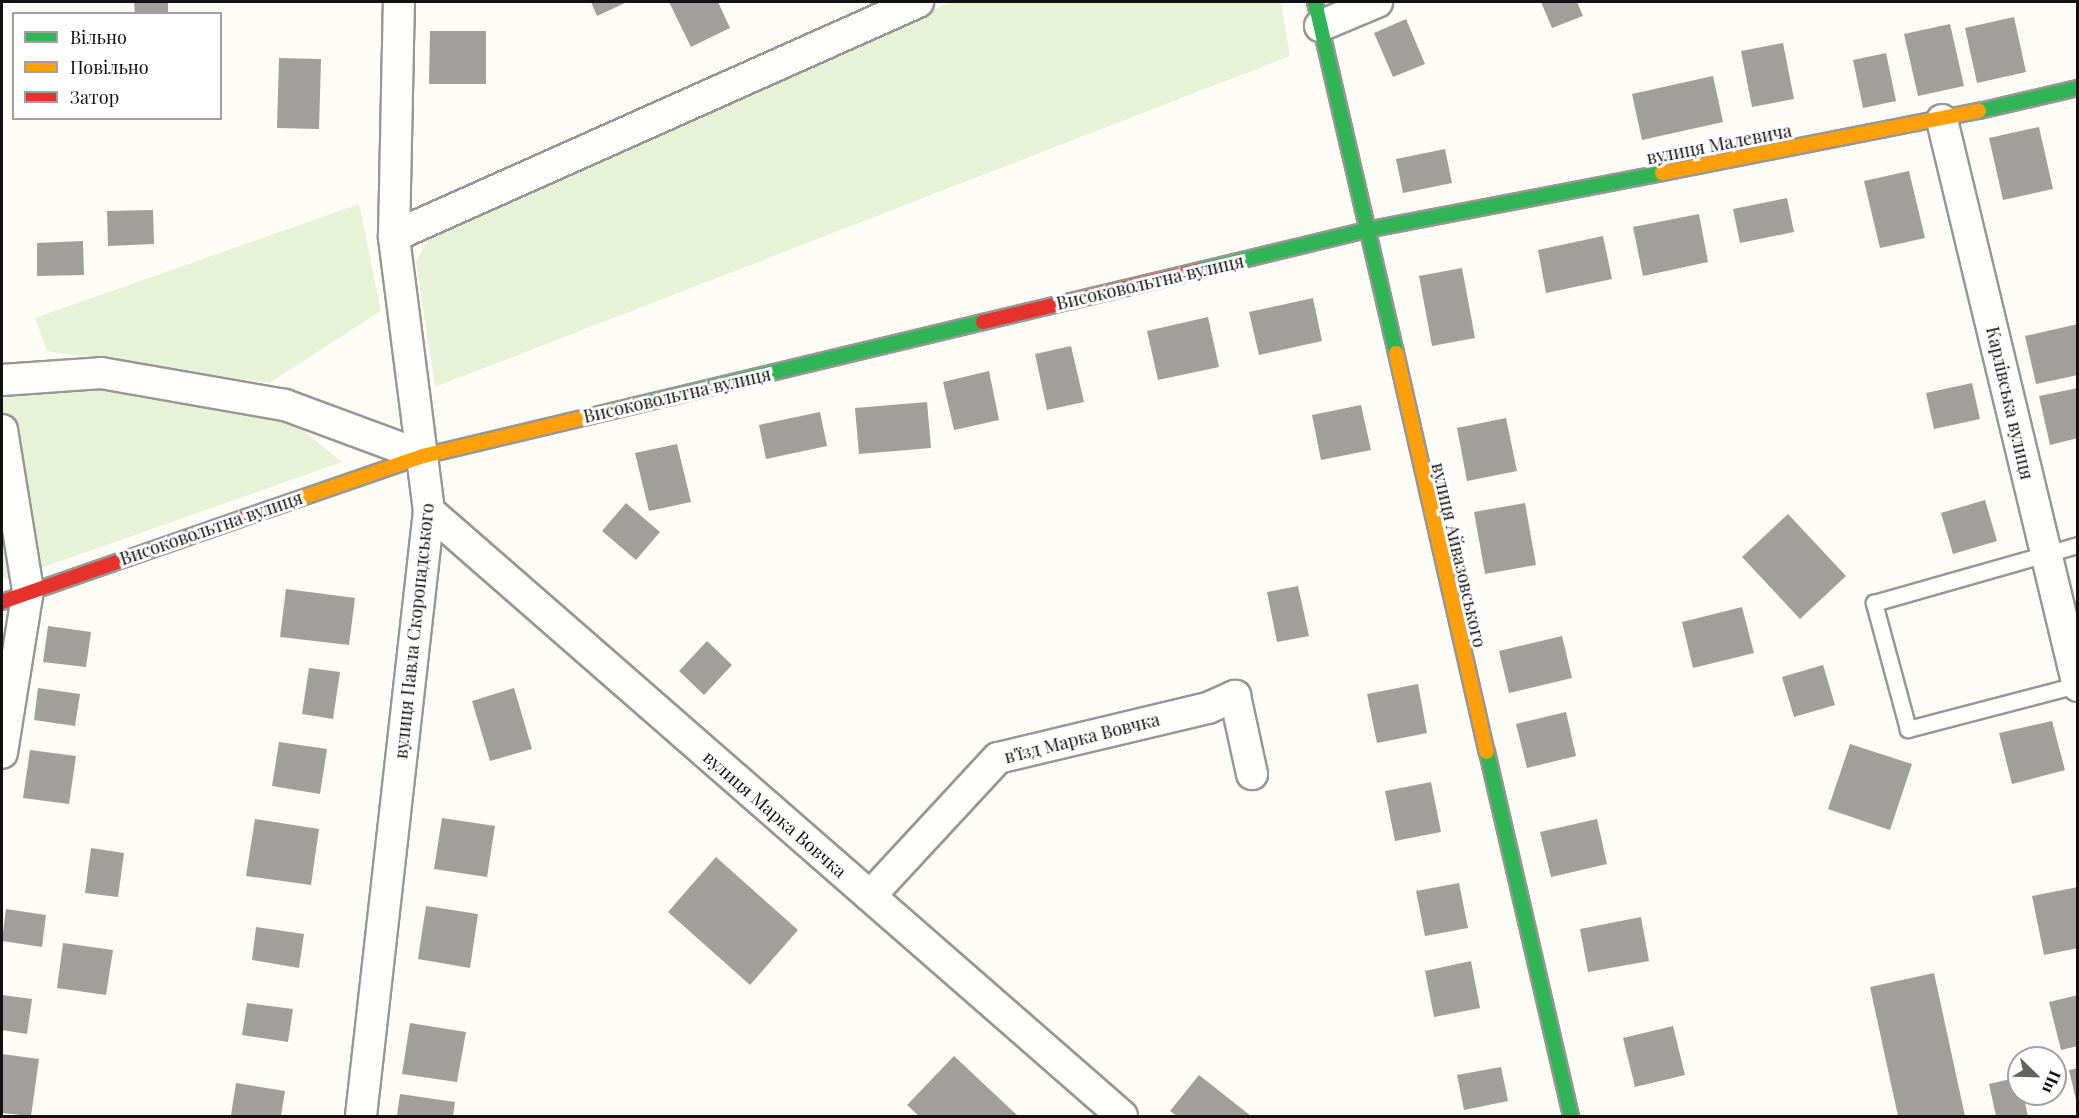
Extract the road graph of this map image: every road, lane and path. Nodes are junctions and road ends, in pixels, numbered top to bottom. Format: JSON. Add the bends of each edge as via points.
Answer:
{"nodes":[{"id":1,"x":399,"y":2,"type":"edge"},
{"id":2,"x":918,"y":2,"type":"edge"},
{"id":3,"x":1377,"y":2,"type":"edge"},
{"id":4,"x":1317,"y":14,"type":"edge"},
{"id":5,"x":2078,"y":88,"type":"edge"},
{"id":6,"x":1942,"y":120,"type":"junction"},
{"id":7,"x":1366,"y":230,"type":"junction"},
{"id":8,"x":394,"y":236,"type":"junction"},
{"id":9,"x":2,"y":380,"type":"edge"},
{"id":10,"x":2,"y":430,"type":"edge"},
{"id":11,"x":423,"y":456,"type":"junction"},
{"id":12,"x":429,"y":511,"type":"junction"},
{"id":13,"x":2078,"y":545,"type":"edge"},
{"id":14,"x":2046,"y":554,"type":"junction"},
{"id":15,"x":15,"y":596,"type":"edge"},
{"id":16,"x":2077,"y":686,"type":"edge"},
{"id":17,"x":2,"y":753,"type":"edge"},
{"id":18,"x":1252,"y":774,"type":"dead end"},
{"id":19,"x":870,"y":896,"type":"junction"},
{"id":20,"x":361,"y":1116,"type":"edge"},
{"id":21,"x":1122,"y":1116,"type":"edge"},
{"id":22,"x":1571,"y":1116,"type":"edge"}],
"edges":[{"from":1,"to":8,"type":"street","name":"вулиця Павла Скоропадського"},
{"from":2,"to":8,"type":"street"},
{"from":3,"to":4,"type":"street"},
{"from":4,"to":7,"type":"street","name":"вулиця Айвазовського"},
{"from":5,"to":6,"type":"street","name":"вулиця Малевича"},
{"from":6,"to":7,"type":"street","name":"вулиця Малевича"},
{"from":6,"to":14,"type":"street","name":"Карлівська вулиця"},
{"from":7,"to":11,"type":"street","name":"Високовольтна вулиця"},
{"from":7,"to":22,"type":"street","name":"вулиця Айвазовського"},
{"from":8,"to":11,"type":"street","name":"вулиця Павла Скоропадського"},
{"from":9,"to":11,"type":"street","via":[[101,373],[285,405]]},
{"from":10,"to":15,"type":"street"},
{"from":11,"to":12,"type":"street","name":"вулиця Павла Скоропадського"},
{"from":11,"to":15,"type":"street","name":"Високовольтна вулиця"},
{"from":12,"to":19,"type":"street","name":"вулиця Марка Вовчка"},
{"from":12,"to":20,"type":"street","name":"вулиця Павла Скоропадського"},
{"from":13,"to":14,"type":"lane"},
{"from":14,"to":16,"type":"street","name":"Карлівська вулиця"},
{"from":14,"to":16,"type":"lane","via":[[1874,603],[1908,729]]},
{"from":15,"to":17,"type":"street"},
{"from":18,"to":19,"type":"street","name":"в'їзд Марка Вовчка","via":[[1235,696],[1208,708],[998,758]]},
{"from":19,"to":21,"type":"street","name":"вулиця Марка Вовчка"}]}
